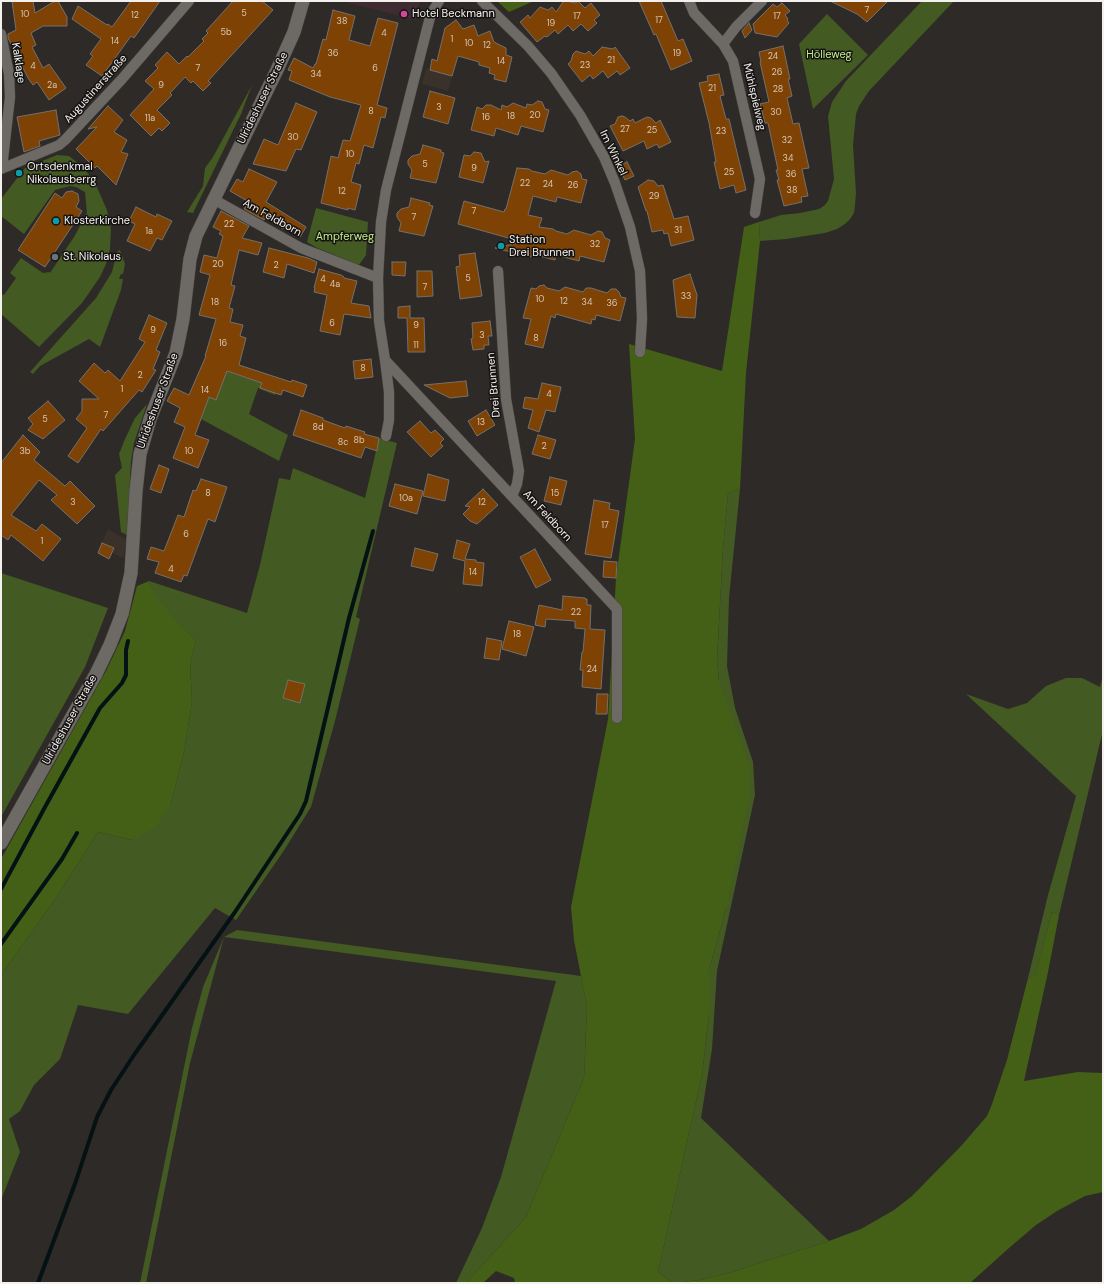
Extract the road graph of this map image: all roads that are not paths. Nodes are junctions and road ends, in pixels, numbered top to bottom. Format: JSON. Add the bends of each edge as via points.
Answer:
{"nodes":[{"id":1,"x":189,"y":1,"type":"edge"},
{"id":2,"x":304,"y":1,"type":"edge"},
{"id":3,"x":439,"y":1,"type":"edge"},
{"id":4,"x":482,"y":1,"type":"edge"},
{"id":5,"x":689,"y":1,"type":"edge"},
{"id":6,"x":762,"y":1,"type":"edge"},
{"id":7,"x":1,"y":34,"type":"edge"},
{"id":8,"x":723,"y":44,"type":"junction"},
{"id":9,"x":2,"y":168,"type":"edge"},
{"id":10,"x":213,"y":199,"type":"junction"},
{"id":11,"x":755,"y":213,"type":"dead end"},
{"id":12,"x":498,"y":271,"type":"dead end"},
{"id":13,"x":378,"y":278,"type":"junction"},
{"id":14,"x":640,"y":352,"type":"dead end"},
{"id":15,"x":385,"y":360,"type":"junction"},
{"id":16,"x":386,"y":436,"type":"dead end"},
{"id":17,"x":512,"y":496,"type":"junction"},
{"id":18,"x":617,"y":718,"type":"dead end"},
{"id":19,"x":1,"y":843,"type":"edge"}],
"edges":[{"from":1,"to":9,"type":"street","name":"Augustinerstraße","via":[[65,140],[59,145]]},
{"from":2,"to":10,"type":"street","name":"Ulrideshuser Straße","via":[[277,70]]},
{"from":3,"to":13,"type":"street","via":[[431,14],[386,190],[381,222]]},
{"from":4,"to":14,"type":"street","name":"Im Winkel","via":[[528,46],[551,73],[580,115],[604,157],[628,221],[640,272]]},
{"from":5,"to":8,"type":"street","name":"Mühlspielweg","via":[[694,13]]},
{"from":6,"to":8,"type":"street"},
{"from":7,"to":9,"type":"street","name":"Kalklage","via":[[10,97]]},
{"from":8,"to":11,"type":"street","name":"Mühlspielweg","via":[[733,61],[760,179]]},
{"from":10,"to":13,"type":"street","name":"Am Feldborn","via":[[301,248]]},
{"from":10,"to":19,"type":"street","name":"Ulrideshuser Straße","via":[[196,236],[190,259],[176,353],[150,418],[140,454],[131,573],[122,614],[96,674]]},
{"from":12,"to":17,"type":"street","name":"Drei Brunnen","via":[[506,398],[519,471],[519,479]]},
{"from":13,"to":15,"type":"street","via":[[379,321]]},
{"from":15,"to":16,"type":"street","via":[[389,392]]},
{"from":15,"to":17,"type":"street","name":"Am Feldborn"},
{"from":17,"to":18,"type":"street","name":"Am Feldborn","via":[[617,609]]}]}
